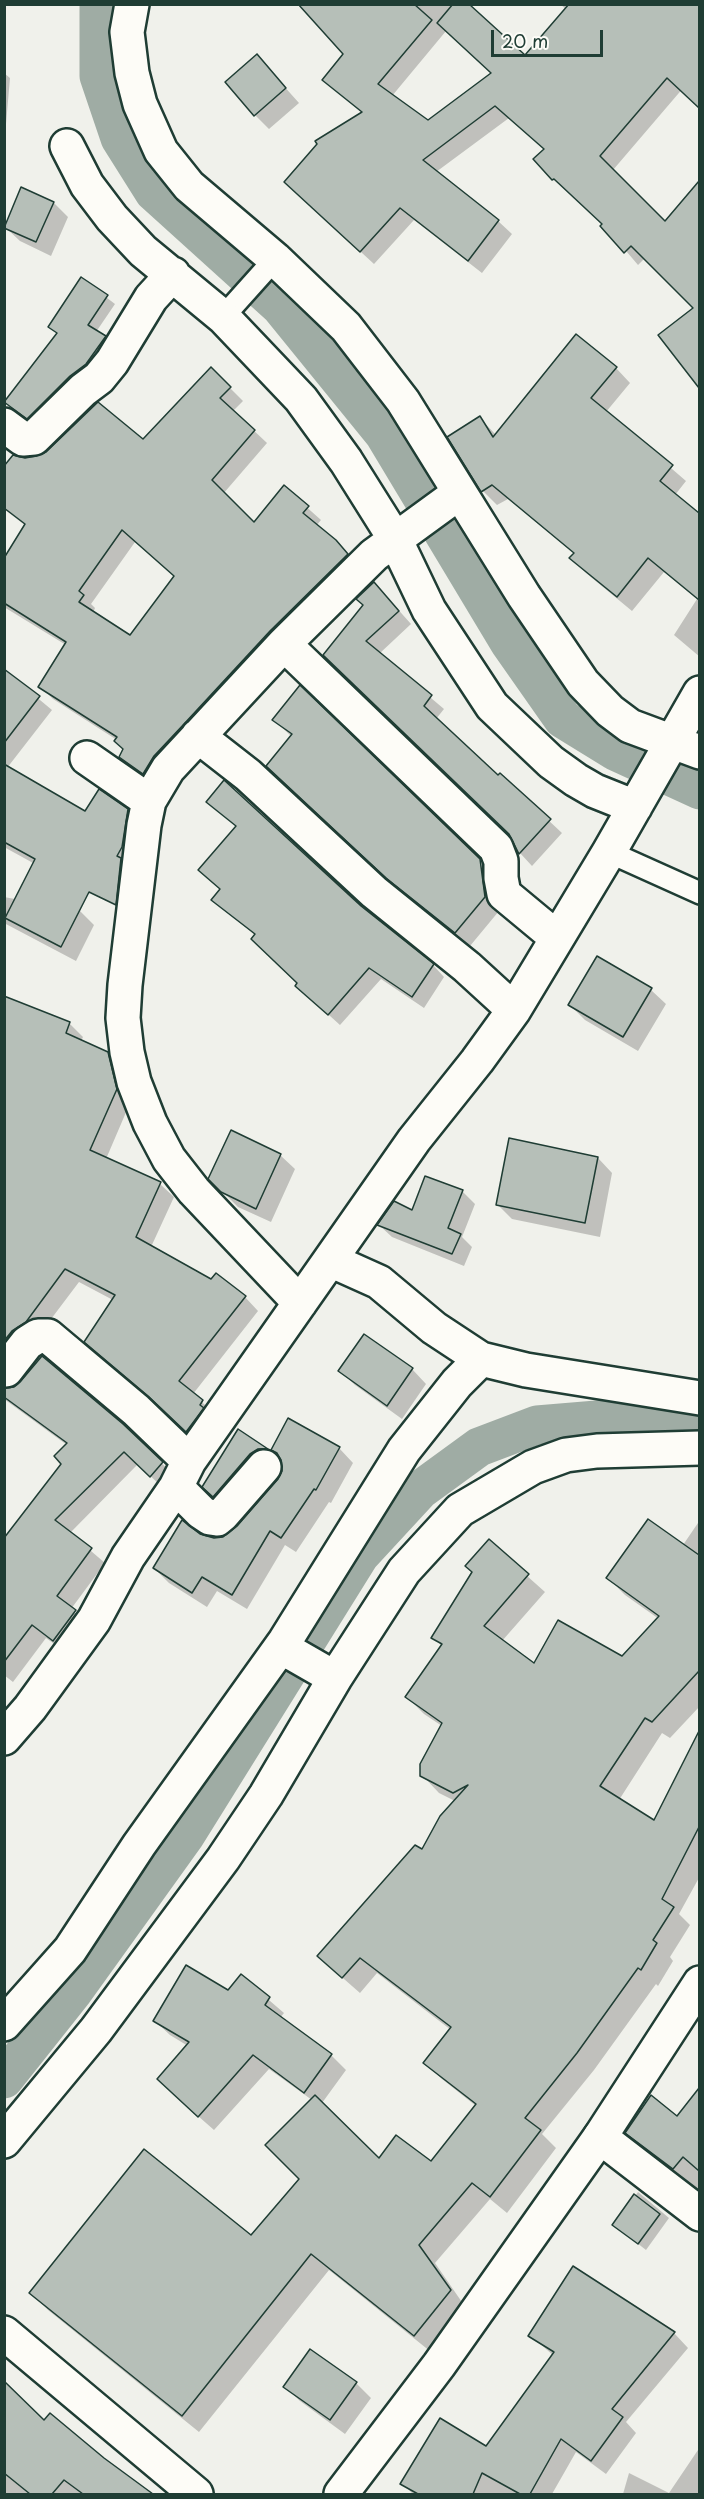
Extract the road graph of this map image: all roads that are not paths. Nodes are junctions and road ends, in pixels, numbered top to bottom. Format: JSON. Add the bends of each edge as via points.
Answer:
{"nodes":[{"id":1,"x":132,"y":4,"type":"edge"},
{"id":2,"x":67,"y":146,"type":"dead end"},
{"id":3,"x":268,"y":268,"type":"junction"},
{"id":4,"x":173,"y":274,"type":"junction"},
{"id":5,"x":230,"y":311,"type":"junction"},
{"id":6,"x":4,"y":425,"type":"edge"},
{"id":7,"x":455,"y":496,"type":"junction"},
{"id":8,"x":405,"y":532,"type":"junction"},
{"id":9,"x":284,"y":644,"type":"junction"},
{"id":10,"x":699,"y":693,"type":"edge"},
{"id":11,"x":198,"y":736,"type":"junction"},
{"id":12,"x":677,"y":751,"type":"edge"},
{"id":13,"x":87,"y":758,"type":"dead end"},
{"id":14,"x":149,"y":801,"type":"junction"},
{"id":15,"x":637,"y":803,"type":"junction"},
{"id":16,"x":609,"y":852,"type":"junction"},
{"id":17,"x":699,"y":893,"type":"edge"},
{"id":18,"x":557,"y":938,"type":"junction"},
{"id":19,"x":514,"y":1010,"type":"junction"},
{"id":20,"x":330,"y":1260,"type":"junction"},
{"id":21,"x":300,"y":1303,"type":"junction"},
{"id":22,"x":482,"y":1359,"type":"junction"},
{"id":23,"x":4,"y":1369,"type":"edge"},
{"id":24,"x":693,"y":1422,"type":"edge"},
{"id":25,"x":264,"y":1467,"type":"dead end"},
{"id":26,"x":182,"y":1474,"type":"junction"},
{"id":27,"x":285,"y":1650,"type":"junction"},
{"id":28,"x":331,"y":1676,"type":"junction"},
{"id":29,"x":4,"y":1738,"type":"edge"},
{"id":30,"x":699,"y":1983,"type":"edge"},
{"id":31,"x":4,"y":2024,"type":"edge"},
{"id":32,"x":600,"y":2137,"type":"junction"},
{"id":33,"x":4,"y":2141,"type":"edge"},
{"id":34,"x":699,"y":2214,"type":"edge"},
{"id":35,"x":4,"y":2333,"type":"edge"},
{"id":36,"x":196,"y":2494,"type":"edge"},
{"id":37,"x":341,"y":2494,"type":"edge"}],
"edges":[{"from":1,"to":3,"type":"street","via":[[127,32],[132,73],[140,104],[161,151]]},
{"from":2,"to":4,"type":"street","via":[[87,185],[111,218],[143,251]]},
{"from":3,"to":5,"type":"lane"},
{"from":3,"to":7,"type":"street","via":[[346,327],[403,401]]},
{"from":4,"to":5,"type":"street"},
{"from":4,"to":6,"type":"street","via":[[151,298],[99,378],[34,438],[23,439]]},
{"from":5,"to":8,"type":"street"},
{"from":7,"to":8,"type":"street"},
{"from":7,"to":12,"type":"street","via":[[583,683],[630,726]]},
{"from":8,"to":9,"type":"street","via":[[374,555]]},
{"from":8,"to":15,"type":"street","via":[[429,610],[492,706],[576,780],[595,791]]},
{"from":9,"to":11,"type":"street"},
{"from":9,"to":18,"type":"street","via":[[496,848],[504,894]]},
{"from":10,"to":12,"type":"street"},
{"from":11,"to":14,"type":"street","via":[[168,769]]},
{"from":11,"to":19,"type":"street","via":[[248,775],[374,892]]},
{"from":12,"to":15,"type":"street"},
{"from":13,"to":14,"type":"street"},
{"from":14,"to":21,"type":"street","via":[[124,996],[127,1052],[135,1082],[150,1123],[175,1167]]},
{"from":15,"to":16,"type":"street"},
{"from":16,"to":17,"type":"lane"},
{"from":16,"to":18,"type":"street"},
{"from":18,"to":19,"type":"street"},
{"from":19,"to":20,"type":"street","via":[[414,1140]]},
{"from":20,"to":21,"type":"street"},
{"from":20,"to":22,"type":"street","via":[[379,1282],[434,1328]]},
{"from":21,"to":26,"type":"street"},
{"from":22,"to":24,"type":"street"},
{"from":22,"to":27,"type":"street","via":[[457,1383],[404,1449]]},
{"from":23,"to":26,"type":"street","via":[[27,1343],[38,1336],[48,1336],[136,1410]]},
{"from":24,"to":28,"type":"street","via":[[533,1467],[460,1510],[404,1571]]},
{"from":25,"to":26,"type":"street","via":[[217,1519],[201,1512]]},
{"from":26,"to":29,"type":"street","via":[[128,1557],[94,1620]]},
{"from":27,"to":28,"type":"street"},
{"from":27,"to":31,"type":"street","via":[[139,1845],[70,1950]]},
{"from":28,"to":33,"type":"street","via":[[266,1795],[223,1859],[96,2030]]},
{"from":30,"to":32,"type":"street"},
{"from":32,"to":34,"type":"street"},
{"from":32,"to":37,"type":"street","via":[[439,2366]]},
{"from":35,"to":36,"type":"street"}]}
